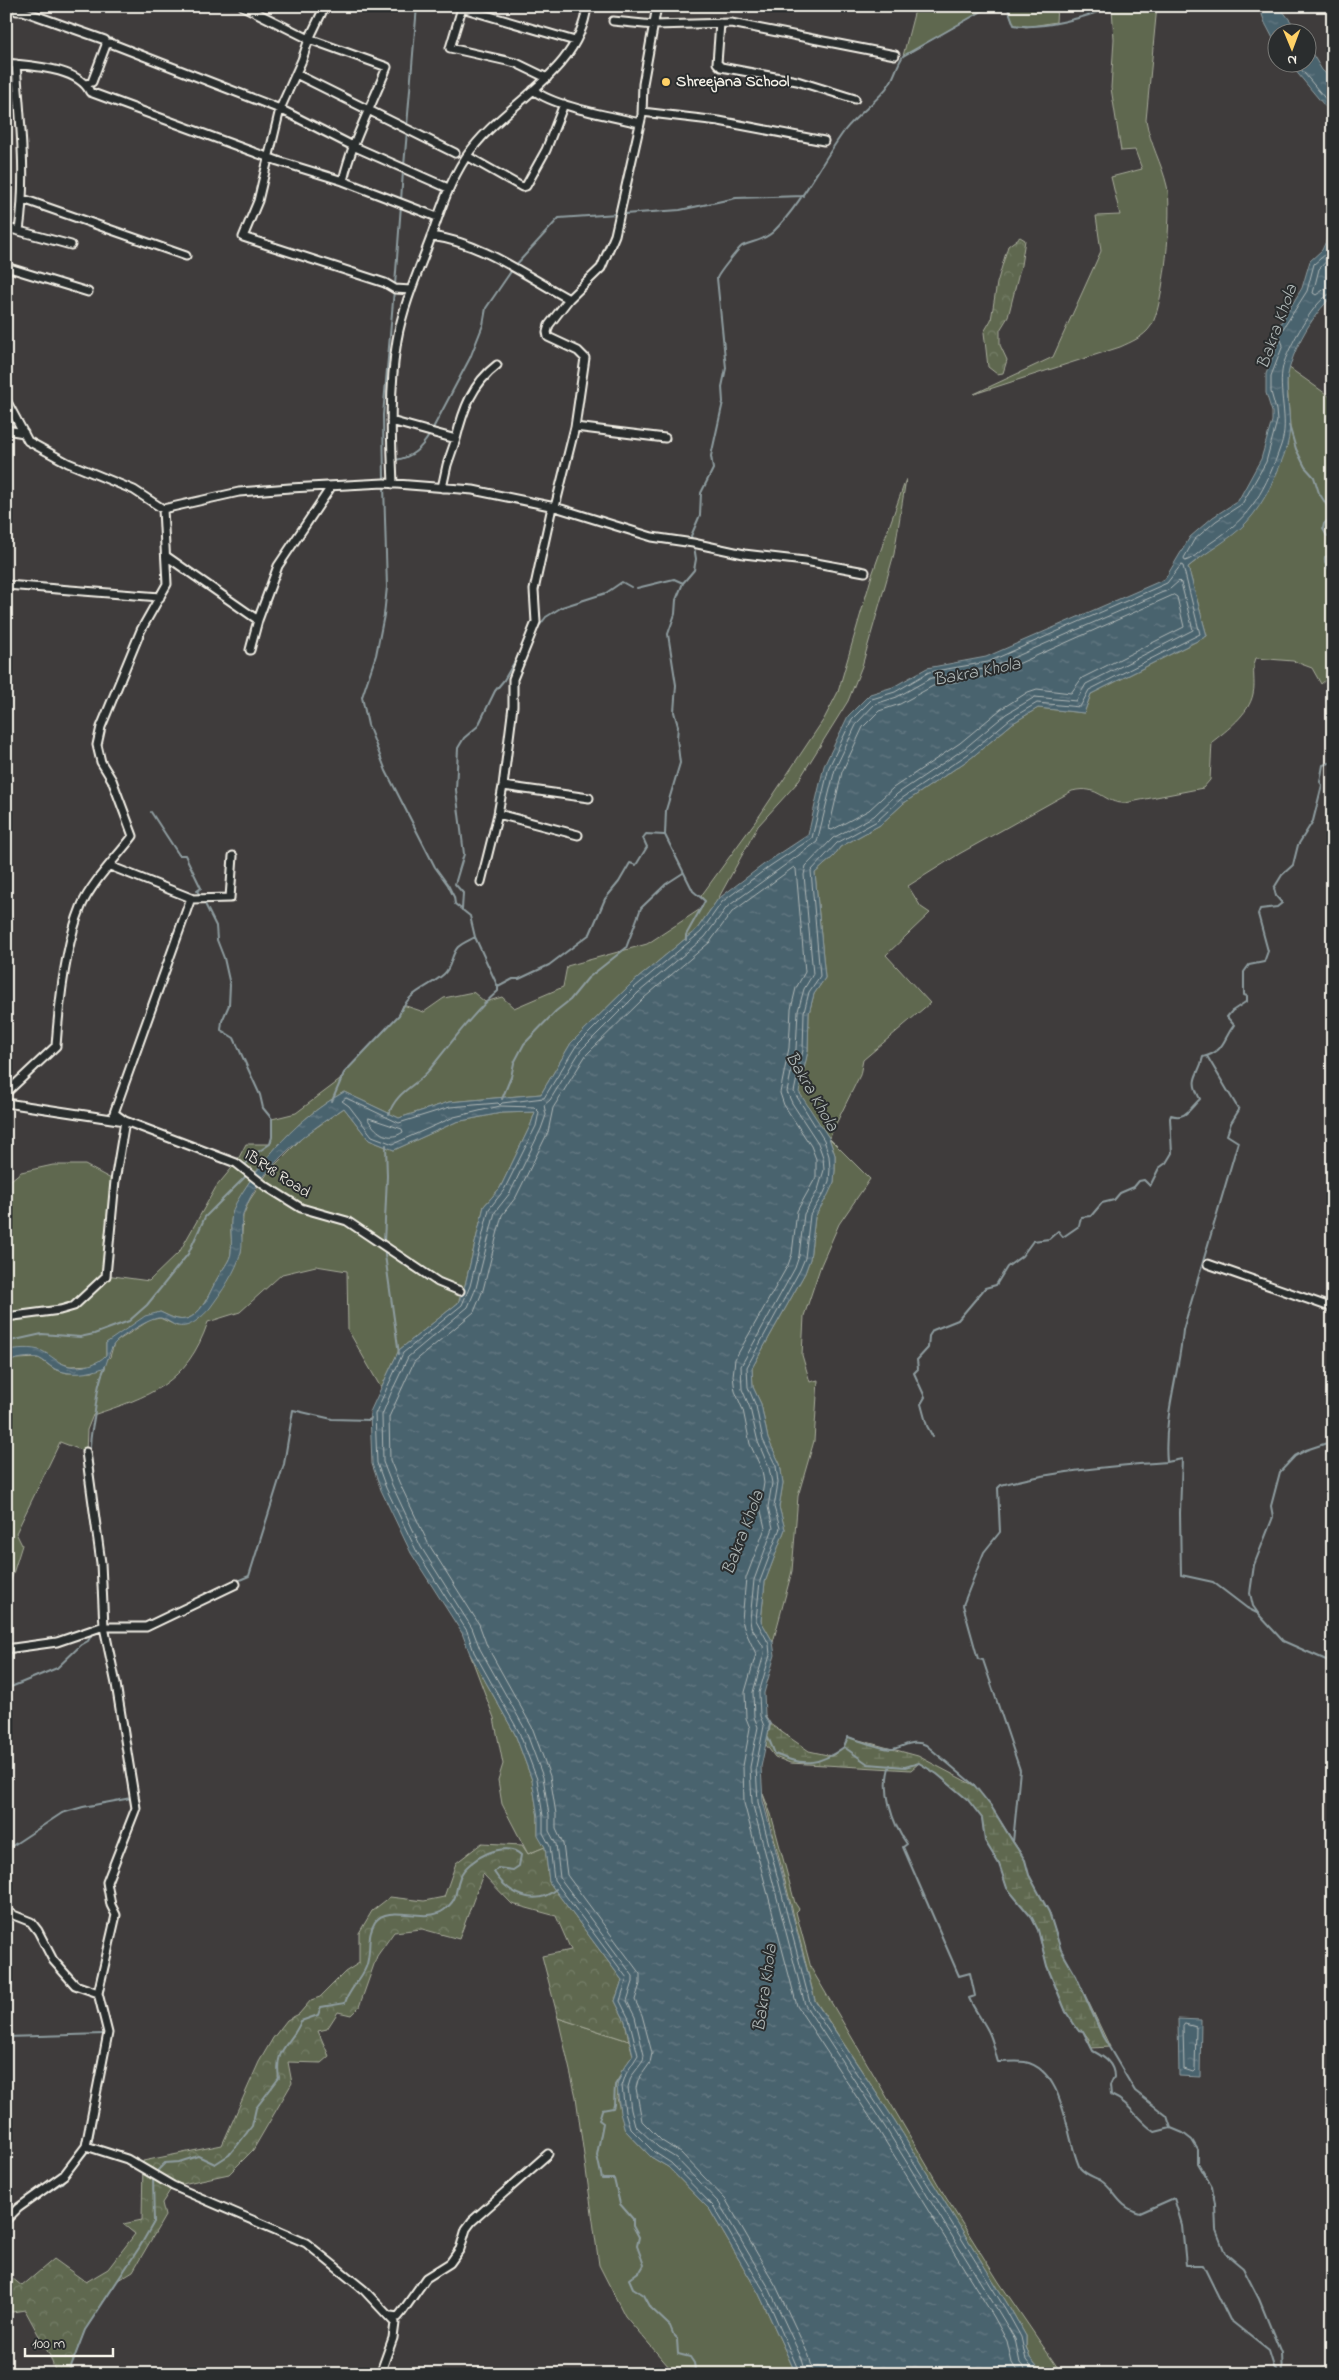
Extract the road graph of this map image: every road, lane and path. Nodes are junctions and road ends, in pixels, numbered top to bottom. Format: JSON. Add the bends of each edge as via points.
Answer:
{"nodes":[{"id":1,"x":243,"y":6,"type":"edge"},
{"id":2,"x":325,"y":6,"type":"edge"},
{"id":3,"x":454,"y":6,"type":"edge"},
{"id":4,"x":587,"y":6,"type":"edge"},
{"id":5,"x":657,"y":6,"type":"edge"},
{"id":6,"x":462,"y":8,"type":"junction"},
{"id":7,"x":17,"y":11,"type":"dead end"},
{"id":8,"x":612,"y":21,"type":"dead end"},
{"id":9,"x":720,"y":23,"type":"junction"},
{"id":10,"x":654,"y":25,"type":"junction"},
{"id":11,"x":309,"y":39,"type":"junction"},
{"id":12,"x":575,"y":41,"type":"junction"},
{"id":13,"x":106,"y":45,"type":"junction"},
{"id":14,"x":895,"y":55,"type":"dead end"},
{"id":15,"x":6,"y":63,"type":"edge"},
{"id":16,"x":16,"y":64,"type":"junction"},
{"id":17,"x":296,"y":74,"type":"junction"},
{"id":18,"x":548,"y":78,"type":"junction"},
{"id":19,"x":86,"y":84,"type":"junction"},
{"id":20,"x":533,"y":90,"type":"junction"},
{"id":21,"x":855,"y":99,"type":"dead end"},
{"id":22,"x":564,"y":104,"type":"junction"},
{"id":23,"x":280,"y":109,"type":"junction"},
{"id":24,"x":370,"y":110,"type":"junction"},
{"id":25,"x":642,"y":112,"type":"junction"},
{"id":26,"x":640,"y":123,"type":"junction"},
{"id":27,"x":824,"y":141,"type":"dead end"},
{"id":28,"x":353,"y":146,"type":"junction"},
{"id":29,"x":454,"y":153,"type":"dead end"},
{"id":30,"x":467,"y":156,"type":"junction"},
{"id":31,"x":269,"y":157,"type":"junction"},
{"id":32,"x":343,"y":181,"type":"junction"},
{"id":33,"x":448,"y":188,"type":"junction"},
{"id":34,"x":23,"y":199,"type":"junction"},
{"id":35,"x":437,"y":217,"type":"junction"},
{"id":36,"x":6,"y":228,"type":"edge"},
{"id":37,"x":19,"y":231,"type":"junction"},
{"id":38,"x":431,"y":236,"type":"junction"},
{"id":39,"x":72,"y":244,"type":"dead end"},
{"id":40,"x":186,"y":256,"type":"dead end"},
{"id":41,"x":6,"y":267,"type":"edge"},
{"id":42,"x":411,"y":290,"type":"junction"},
{"id":43,"x":88,"y":292,"type":"dead end"},
{"id":44,"x":569,"y":299,"type":"junction"},
{"id":45,"x":497,"y":365,"type":"dead end"},
{"id":46,"x":6,"y":400,"type":"edge"},
{"id":47,"x":391,"y":421,"type":"junction"},
{"id":48,"x":575,"y":427,"type":"junction"},
{"id":49,"x":6,"y":430,"type":"edge"},
{"id":50,"x":24,"y":433,"type":"junction"},
{"id":51,"x":665,"y":438,"type":"dead end"},
{"id":52,"x":456,"y":439,"type":"junction"},
{"id":53,"x":393,"y":484,"type":"junction"},
{"id":54,"x":331,"y":487,"type":"junction"},
{"id":55,"x":442,"y":488,"type":"junction"},
{"id":56,"x":554,"y":507,"type":"junction"},
{"id":57,"x":162,"y":509,"type":"junction"},
{"id":58,"x":166,"y":556,"type":"junction"},
{"id":59,"x":865,"y":572,"type":"dead end"},
{"id":60,"x":6,"y":585,"type":"edge"},
{"id":61,"x":160,"y":597,"type":"junction"},
{"id":62,"x":258,"y":620,"type":"junction"},
{"id":63,"x":250,"y":650,"type":"dead end"},
{"id":64,"x":503,"y":786,"type":"junction"},
{"id":65,"x":589,"y":798,"type":"dead end"},
{"id":66,"x":498,"y":814,"type":"junction"},
{"id":67,"x":578,"y":835,"type":"dead end"},
{"id":68,"x":233,"y":856,"type":"dead end"},
{"id":69,"x":110,"y":866,"type":"junction"},
{"id":70,"x":481,"y":882,"type":"dead end"},
{"id":71,"x":191,"y":899,"type":"junction"},
{"id":72,"x":6,"y":1093,"type":"edge"},
{"id":73,"x":6,"y":1102,"type":"edge"},
{"id":74,"x":125,"y":1122,"type":"junction"},
{"id":75,"x":1208,"y":1264,"type":"dead end"},
{"id":76,"x":460,"y":1291,"type":"dead end"},
{"id":77,"x":1333,"y":1308,"type":"edge"},
{"id":78,"x":6,"y":1317,"type":"edge"},
{"id":79,"x":86,"y":1452,"type":"dead end"},
{"id":80,"x":236,"y":1584,"type":"dead end"},
{"id":81,"x":104,"y":1627,"type":"junction"},
{"id":82,"x":6,"y":1649,"type":"edge"},
{"id":83,"x":6,"y":1912,"type":"edge"},
{"id":84,"x":98,"y":1993,"type":"junction"},
{"id":85,"x":86,"y":2146,"type":"junction"},
{"id":86,"x":548,"y":2154,"type":"dead end"},
{"id":87,"x":6,"y":2220,"type":"edge"},
{"id":88,"x":391,"y":2316,"type":"junction"},
{"id":89,"x":380,"y":2374,"type":"edge"}],
"edges":[{"from":1,"to":11,"type":"street"},
{"from":2,"to":11,"type":"street"},
{"from":3,"to":6,"type":"street"},
{"from":4,"to":12,"type":"street","via":[[581,32]]},
{"from":5,"to":10,"type":"street"},
{"from":6,"to":12,"type":"street"},
{"from":6,"to":18,"type":"street","via":[[450,48],[516,63]]},
{"from":7,"to":13,"type":"street","via":[[105,40]]},
{"from":8,"to":10,"type":"street"},
{"from":9,"to":10,"type":"street"},
{"from":9,"to":14,"type":"street","via":[[800,34]]},
{"from":9,"to":21,"type":"street","via":[[717,62],[721,66],[797,81]]},
{"from":10,"to":25,"type":"street"},
{"from":11,"to":17,"type":"street"},
{"from":11,"to":24,"type":"street","via":[[386,67]]},
{"from":12,"to":18,"type":"street"},
{"from":13,"to":19,"type":"street","via":[[92,82]]},
{"from":13,"to":23,"type":"street","via":[[143,55]]},
{"from":15,"to":16,"type":"street"},
{"from":16,"to":19,"type":"street","via":[[59,70]]},
{"from":16,"to":34,"type":"street","via":[[22,123]]},
{"from":17,"to":23,"type":"street"},
{"from":17,"to":24,"type":"street"},
{"from":18,"to":20,"type":"street"},
{"from":19,"to":31,"type":"street","via":[[90,92]]},
{"from":20,"to":22,"type":"street","via":[[544,98]]},
{"from":20,"to":30,"type":"street","via":[[496,122]]},
{"from":22,"to":26,"type":"street"},
{"from":22,"to":30,"type":"street","via":[[546,150],[526,186],[508,180]]},
{"from":23,"to":28,"type":"street"},
{"from":23,"to":31,"type":"street"},
{"from":24,"to":28,"type":"street"},
{"from":24,"to":29,"type":"street"},
{"from":25,"to":26,"type":"street"},
{"from":25,"to":27,"type":"street","via":[[719,121]]},
{"from":26,"to":44,"type":"street","via":[[609,254],[601,268]]},
{"from":28,"to":32,"type":"street"},
{"from":28,"to":33,"type":"street"},
{"from":30,"to":33,"type":"street"},
{"from":31,"to":32,"type":"street"},
{"from":31,"to":42,"type":"street","via":[[258,201],[243,237],[394,289]]},
{"from":32,"to":35,"type":"street"},
{"from":33,"to":35,"type":"street"},
{"from":34,"to":37,"type":"street"},
{"from":34,"to":40,"type":"street"},
{"from":35,"to":38,"type":"street"},
{"from":36,"to":37,"type":"street"},
{"from":37,"to":39,"type":"street"},
{"from":38,"to":42,"type":"street"},
{"from":38,"to":44,"type":"street","via":[[490,255]]},
{"from":41,"to":43,"type":"street"},
{"from":42,"to":47,"type":"street","via":[[398,338]]},
{"from":44,"to":48,"type":"street","via":[[547,332],[548,337],[578,351],[585,358]]},
{"from":45,"to":52,"type":"street","via":[[480,378]]},
{"from":46,"to":50,"type":"street"},
{"from":47,"to":52,"type":"street"},
{"from":47,"to":53,"type":"street"},
{"from":48,"to":51,"type":"street"},
{"from":48,"to":56,"type":"street"},
{"from":49,"to":50,"type":"street"},
{"from":50,"to":57,"type":"street","via":[[28,441],[68,463],[134,490]]},
{"from":52,"to":55,"type":"street"},
{"from":53,"to":54,"type":"street"},
{"from":53,"to":55,"type":"street"},
{"from":54,"to":57,"type":"street","via":[[239,492]]},
{"from":54,"to":62,"type":"street","via":[[278,566]]},
{"from":55,"to":56,"type":"street","via":[[482,491]]},
{"from":56,"to":59,"type":"street","via":[[652,537]]},
{"from":56,"to":64,"type":"street","via":[[534,590],[536,622],[513,679],[513,706]]},
{"from":57,"to":58,"type":"street"},
{"from":58,"to":61,"type":"street","via":[[167,584]]},
{"from":58,"to":62,"type":"street"},
{"from":60,"to":61,"type":"street"},
{"from":61,"to":69,"type":"street","via":[[141,630],[101,727],[97,745],[101,762],[112,780],[134,836]]},
{"from":62,"to":63,"type":"street"},
{"from":64,"to":65,"type":"street"},
{"from":64,"to":66,"type":"street"},
{"from":66,"to":67,"type":"street"},
{"from":66,"to":70,"type":"street"},
{"from":68,"to":71,"type":"street","via":[[230,898]]},
{"from":69,"to":71,"type":"street"},
{"from":69,"to":72,"type":"street","via":[[87,895],[78,915],[59,1003],[56,1046]]},
{"from":71,"to":74,"type":"street","via":[[114,1112]]},
{"from":73,"to":74,"type":"street","name":"IBR48 Road"},
{"from":74,"to":76,"type":"street","name":"IBR48 Road","via":[[236,1163],[301,1208],[346,1222],[433,1278]]},
{"from":74,"to":78,"type":"street","via":[[115,1181],[106,1276],[74,1306]]},
{"from":75,"to":77,"type":"street"},
{"from":79,"to":81,"type":"street","via":[[101,1563]]},
{"from":80,"to":81,"type":"street","via":[[146,1627]]},
{"from":81,"to":82,"type":"street","via":[[57,1642]]},
{"from":81,"to":84,"type":"street","via":[[136,1808],[107,1882],[116,1915]]},
{"from":83,"to":84,"type":"street","via":[[31,1922],[53,1960],[75,1985]]},
{"from":84,"to":85,"type":"street","via":[[108,2033]]},
{"from":85,"to":87,"type":"street","via":[[64,2175]]},
{"from":85,"to":88,"type":"street","via":[[127,2159],[173,2186],[306,2243]]},
{"from":86,"to":88,"type":"street","via":[[484,2208],[466,2229],[460,2249],[450,2263],[426,2278],[398,2317]]},
{"from":88,"to":89,"type":"street","via":[[395,2322],[393,2338]]}]}
